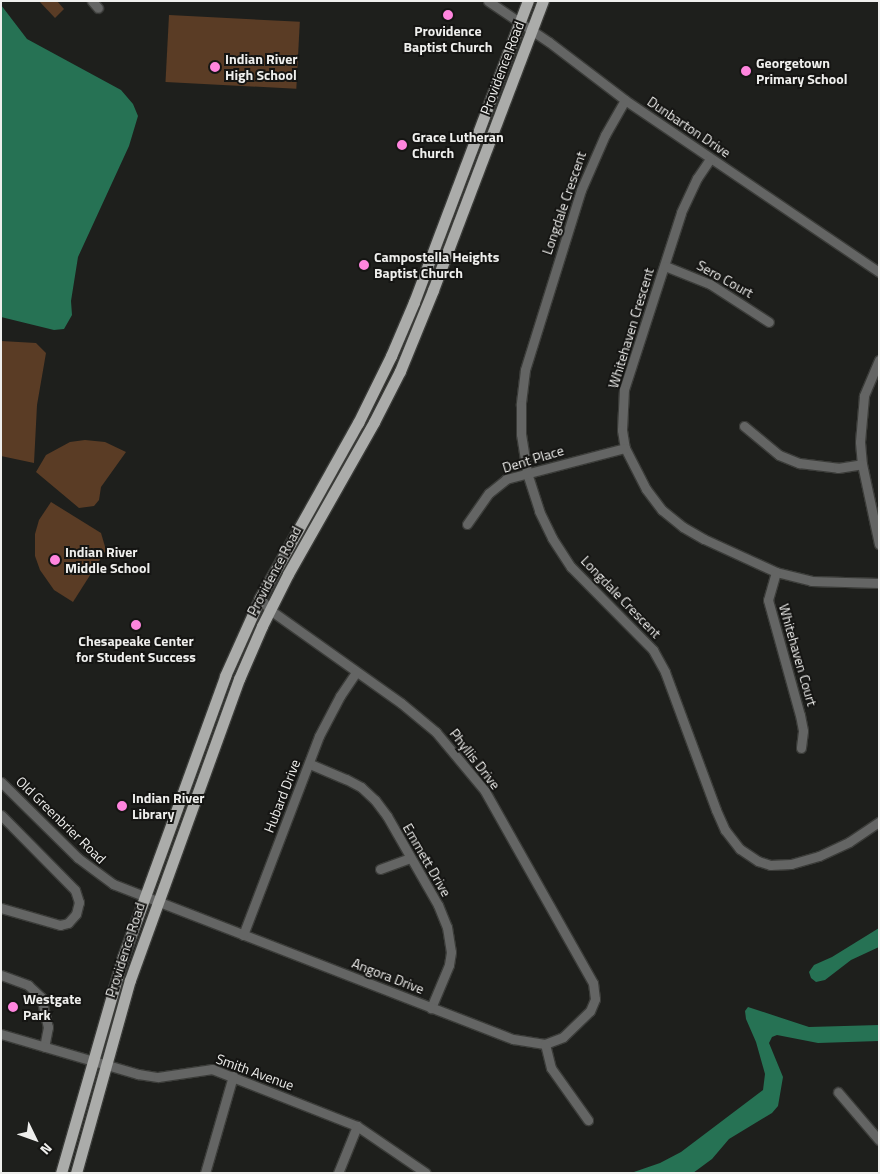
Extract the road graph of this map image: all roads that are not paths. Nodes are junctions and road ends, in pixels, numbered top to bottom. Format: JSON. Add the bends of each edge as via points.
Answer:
{"nodes":[{"id":1,"x":488,"y":1,"type":"edge"},
{"id":2,"x":528,"y":1,"type":"edge"},
{"id":3,"x":543,"y":1,"type":"edge"},
{"id":4,"x":520,"y":22,"type":"junction"},
{"id":5,"x":532,"y":30,"type":"junction"},
{"id":6,"x":625,"y":100,"type":"junction"},
{"id":7,"x":710,"y":158,"type":"junction"},
{"id":8,"x":665,"y":266,"type":"junction"},
{"id":9,"x":879,"y":272,"type":"edge"},
{"id":10,"x":769,"y":322,"type":"dead end"},
{"id":11,"x":879,"y":360,"type":"edge"},
{"id":12,"x":744,"y":426,"type":"dead end"},
{"id":13,"x":625,"y":448,"type":"junction"},
{"id":14,"x":862,"y":464,"type":"junction"},
{"id":15,"x":527,"y":473,"type":"junction"},
{"id":16,"x":467,"y":524,"type":"dead end"},
{"id":17,"x":879,"y":544,"type":"edge"},
{"id":18,"x":776,"y":572,"type":"junction"},
{"id":19,"x":879,"y":583,"type":"edge"},
{"id":20,"x":260,"y":598,"type":"junction"},
{"id":21,"x":270,"y":610,"type":"junction"},
{"id":22,"x":356,"y":672,"type":"junction"},
{"id":23,"x":802,"y":748,"type":"dead end"},
{"id":24,"x":310,"y":764,"type":"junction"},
{"id":25,"x":1,"y":782,"type":"edge"},
{"id":26,"x":1,"y":816,"type":"edge"},
{"id":27,"x":879,"y":822,"type":"edge"},
{"id":28,"x":410,"y":858,"type":"junction"},
{"id":29,"x":380,"y":869,"type":"dead end"},
{"id":30,"x":144,"y":898,"type":"junction"},
{"id":31,"x":157,"y":903,"type":"junction"},
{"id":32,"x":1,"y":908,"type":"edge"},
{"id":33,"x":243,"y":935,"type":"junction"},
{"id":34,"x":1,"y":975,"type":"edge"},
{"id":35,"x":431,"y":1008,"type":"junction"},
{"id":36,"x":1,"y":1035,"type":"edge"},
{"id":37,"x":545,"y":1044,"type":"junction"},
{"id":38,"x":44,"y":1047,"type":"junction"},
{"id":39,"x":92,"y":1061,"type":"junction"},
{"id":40,"x":105,"y":1065,"type":"junction"},
{"id":41,"x":233,"y":1076,"type":"junction"},
{"id":42,"x":838,"y":1092,"type":"dead end"},
{"id":43,"x":588,"y":1120,"type":"dead end"},
{"id":44,"x":357,"y":1126,"type":"junction"},
{"id":45,"x":879,"y":1140,"type":"edge"},
{"id":46,"x":61,"y":1173,"type":"edge"},
{"id":47,"x":76,"y":1173,"type":"edge"},
{"id":48,"x":205,"y":1173,"type":"edge"},
{"id":49,"x":338,"y":1173,"type":"edge"},
{"id":50,"x":426,"y":1173,"type":"edge"}],
"edges":[{"from":1,"to":4,"type":"street","name":"Dunbarton Drive"},
{"from":2,"to":4,"type":"main road","name":"Providence Road"},
{"from":3,"to":5,"type":"main road","name":"Providence Road"},
{"from":4,"to":5,"type":"street","name":"Dunbarton Drive"},
{"from":4,"to":20,"type":"main road","name":"Providence Road","via":[[391,356],[358,423]]},
{"from":5,"to":6,"type":"street","name":"Dunbarton Drive"},
{"from":5,"to":21,"type":"main road","name":"Providence Road","via":[[400,371]]},
{"from":6,"to":7,"type":"street","name":"Dunbarton Drive"},
{"from":6,"to":15,"type":"street","name":"Longdale Crescent","via":[[605,135],[581,190],[525,370],[520,405]]},
{"from":7,"to":8,"type":"street","name":"Whitehaven Crescent","via":[[684,206]]},
{"from":7,"to":9,"type":"street","name":"Dunbarton Drive"},
{"from":8,"to":10,"type":"street","name":"Sero Court","via":[[710,284]]},
{"from":8,"to":13,"type":"street","name":"Whitehaven Crescent","via":[[624,389],[622,430]]},
{"from":11,"to":14,"type":"street","via":[[864,396],[860,442]]},
{"from":12,"to":14,"type":"street","via":[[779,455],[799,463],[838,468]]},
{"from":13,"to":15,"type":"street","name":"Dent Place"},
{"from":13,"to":18,"type":"street","name":"Whitehaven Crescent","via":[[646,490],[662,510],[704,539]]},
{"from":14,"to":17,"type":"street"},
{"from":15,"to":16,"type":"street","name":"Dent Place","via":[[506,479],[490,493]]},
{"from":15,"to":27,"type":"street","name":"Longdale Crescent","via":[[539,511],[571,567],[653,650],[665,672],[724,830],[734,843],[758,861],[780,866],[819,856],[849,842]]},
{"from":18,"to":19,"type":"street","name":"Whitehaven Crescent","via":[[811,581]]},
{"from":18,"to":23,"type":"street","name":"Whitehaven Court","via":[[768,600],[800,714]]},
{"from":20,"to":21,"type":"street","name":"Phyllis Drive"},
{"from":20,"to":30,"type":"main road","name":"Providence Road","via":[[225,676]]},
{"from":21,"to":22,"type":"street","name":"Phyllis Drive"},
{"from":21,"to":31,"type":"main road","name":"Providence Road","via":[[240,679]]},
{"from":22,"to":24,"type":"street","name":"Hubard Drive","via":[[327,717]]},
{"from":22,"to":37,"type":"street","name":"Phyllis Drive","via":[[402,703],[436,732],[485,792],[593,982],[595,999],[590,1011],[574,1028]]},
{"from":24,"to":28,"type":"street","name":"Emmett Drive","via":[[346,778],[368,794],[387,816]]},
{"from":24,"to":33,"type":"street","name":"Hubard Drive"},
{"from":25,"to":30,"type":"street","name":"Old Greenbrier Road","via":[[99,876]]},
{"from":26,"to":32,"type":"street","via":[[75,890],[78,902],[76,914],[68,923],[60,925]]},
{"from":28,"to":29,"type":"street"},
{"from":28,"to":35,"type":"street","name":"Emmett Drive","via":[[438,905],[450,941],[449,965]]},
{"from":30,"to":31,"type":"street","name":"Old Greenbrier Road"},
{"from":30,"to":39,"type":"main road","name":"Providence Road"},
{"from":31,"to":33,"type":"street","name":"Angora Drive"},
{"from":31,"to":40,"type":"main road","name":"Providence Road"},
{"from":33,"to":35,"type":"street","name":"Angora Drive"},
{"from":34,"to":38,"type":"street","via":[[28,985],[41,997],[48,1026]]},
{"from":35,"to":37,"type":"street","name":"Angora Drive","via":[[513,1039]]},
{"from":36,"to":38,"type":"street","name":"Smith Avenue"},
{"from":37,"to":43,"type":"street","via":[[551,1068]]},
{"from":38,"to":39,"type":"street","name":"Smith Avenue"},
{"from":39,"to":40,"type":"street","name":"Smith Avenue"},
{"from":39,"to":46,"type":"main road","name":"Providence Road"},
{"from":40,"to":41,"type":"street","name":"Smith Avenue","via":[[158,1077],[212,1069]]},
{"from":40,"to":47,"type":"main road","name":"Providence Road"},
{"from":41,"to":44,"type":"street","name":"Smith Avenue"},
{"from":41,"to":48,"type":"street"},
{"from":42,"to":45,"type":"street"},
{"from":44,"to":49,"type":"street"},
{"from":44,"to":50,"type":"street","name":"Smith Avenue"}]}
